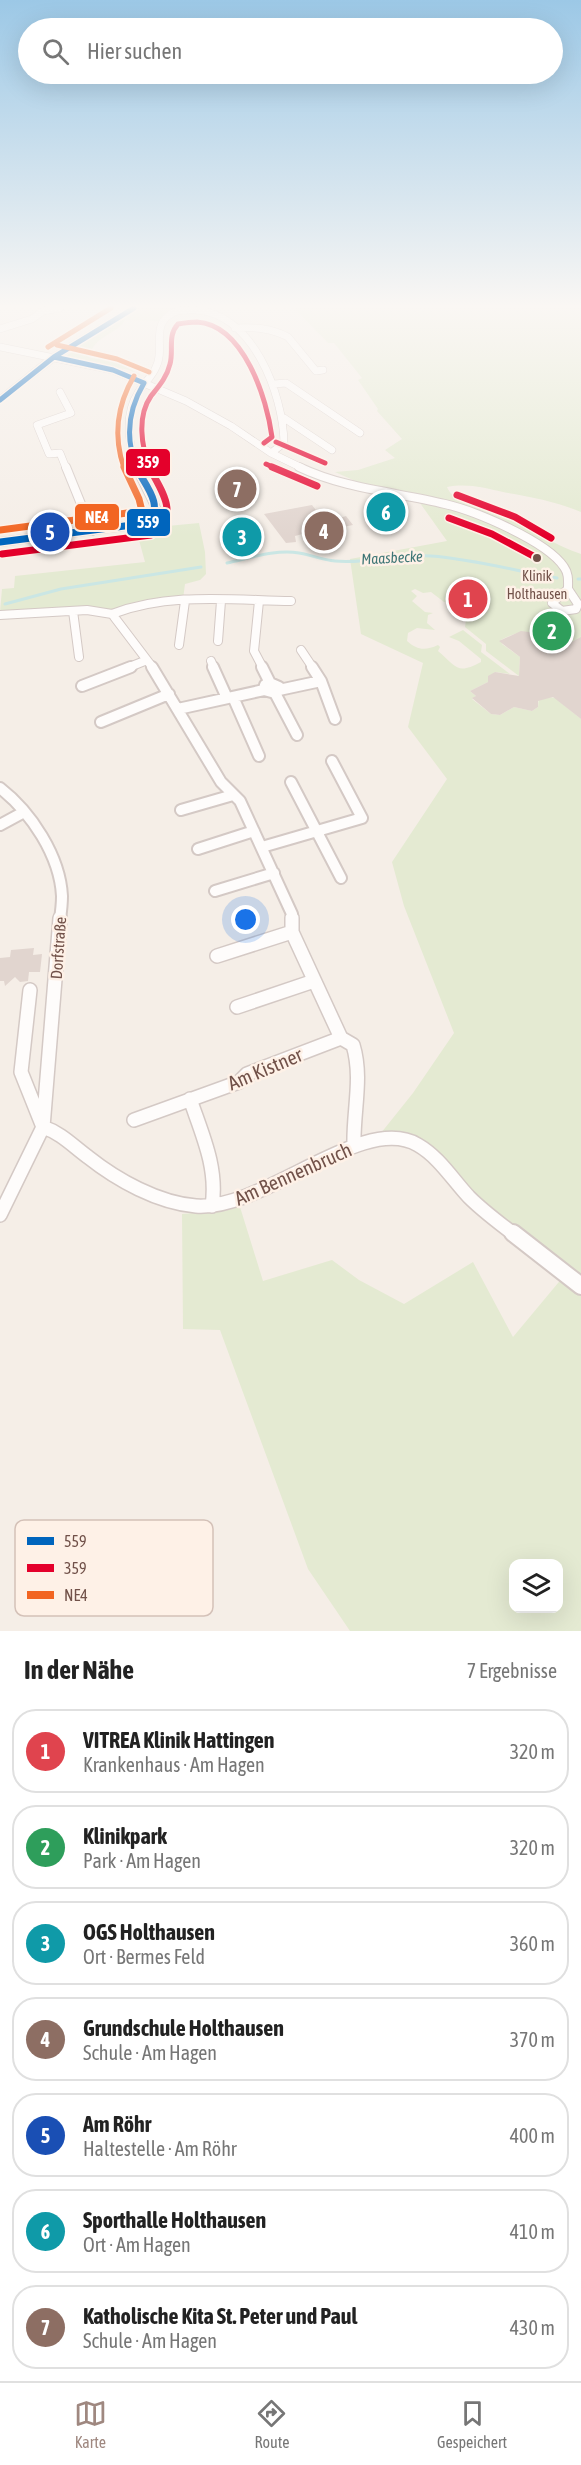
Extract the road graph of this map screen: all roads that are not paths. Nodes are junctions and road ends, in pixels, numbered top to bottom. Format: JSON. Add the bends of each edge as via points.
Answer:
{"nodes":[{"id":1,"x":20,"y":384,"type":"edge"},
{"id":2,"x":143,"y":384,"type":"edge"},
{"id":3,"x":146,"y":384,"type":"edge"},
{"id":4,"x":274,"y":384,"type":"edge"},
{"id":5,"x":288,"y":384,"type":"edge"},
{"id":6,"x":60,"y":392,"type":"dead end"},
{"id":7,"x":0,"y":400,"type":"edge"},
{"id":8,"x":284,"y":418,"type":"junction"},
{"id":9,"x":360,"y":433,"type":"dead end"},
{"id":10,"x":332,"y":450,"type":"dead end"},
{"id":11,"x":271,"y":453,"type":"junction"},
{"id":12,"x":92,"y":531,"type":"junction"},
{"id":13,"x":0,"y":542,"type":"edge"},
{"id":14,"x":568,"y":589,"type":"dead end"},
{"id":15,"x":185,"y":601,"type":"junction"},
{"id":16,"x":221,"y":601,"type":"junction"},
{"id":17,"x":259,"y":601,"type":"junction"},
{"id":18,"x":291,"y":601,"type":"dead end"},
{"id":19,"x":73,"y":611,"type":"junction"},
{"id":20,"x":112,"y":614,"type":"junction"},
{"id":21,"x":0,"y":615,"type":"edge"},
{"id":22,"x":218,"y":641,"type":"dead end"},
{"id":23,"x":179,"y":645,"type":"dead end"},
{"id":24,"x":301,"y":650,"type":"dead end"},
{"id":25,"x":79,"y":657,"type":"dead end"},
{"id":26,"x":147,"y":660,"type":"junction"},
{"id":27,"x":212,"y":661,"type":"dead end"},
{"id":28,"x":321,"y":681,"type":"junction"},
{"id":29,"x":82,"y":686,"type":"dead end"},
{"id":30,"x":267,"y":687,"type":"junction"},
{"id":31,"x":277,"y":692,"type":"junction"},
{"id":32,"x":169,"y":694,"type":"junction"},
{"id":33,"x":230,"y":698,"type":"junction"},
{"id":34,"x":178,"y":709,"type":"junction"},
{"id":35,"x":335,"y":719,"type":"dead end"},
{"id":36,"x":101,"y":722,"type":"dead end"},
{"id":37,"x":297,"y":735,"type":"dead end"},
{"id":38,"x":259,"y":756,"type":"dead end"},
{"id":39,"x":332,"y":761,"type":"dead end"},
{"id":40,"x":291,"y":782,"type":"dead end"},
{"id":41,"x":0,"y":788,"type":"edge"},
{"id":42,"x":233,"y":795,"type":"junction"},
{"id":43,"x":181,"y":810,"type":"dead end"},
{"id":44,"x":24,"y":812,"type":"junction"},
{"id":45,"x":0,"y":825,"type":"edge"},
{"id":46,"x":254,"y":831,"type":"junction"},
{"id":47,"x":317,"y":831,"type":"junction"},
{"id":48,"x":262,"y":847,"type":"junction"},
{"id":49,"x":198,"y":849,"type":"dead end"},
{"id":50,"x":274,"y":873,"type":"junction"},
{"id":51,"x":341,"y":878,"type":"dead end"},
{"id":52,"x":215,"y":891,"type":"dead end"},
{"id":53,"x":292,"y":932,"type":"junction"},
{"id":54,"x":217,"y":956,"type":"dead end"},
{"id":55,"x":314,"y":981,"type":"junction"},
{"id":56,"x":30,"y":990,"type":"dead end"},
{"id":57,"x":237,"y":1007,"type":"dead end"},
{"id":58,"x":340,"y":1038,"type":"junction"},
{"id":59,"x":190,"y":1099,"type":"junction"},
{"id":60,"x":134,"y":1120,"type":"dead end"},
{"id":61,"x":43,"y":1127,"type":"junction"},
{"id":62,"x":354,"y":1145,"type":"junction"},
{"id":63,"x":212,"y":1206,"type":"junction"},
{"id":64,"x":0,"y":1215,"type":"edge"},
{"id":65,"x":581,"y":1286,"type":"edge"}],
"edges":[{"from":1,"to":7,"type":"street"},
{"from":2,"to":12,"type":"street","via":[[130,409],[130,433],[139,472],[156,507],[155,516],[148,523]]},
{"from":3,"to":11,"type":"street","via":[[213,416]]},
{"from":4,"to":8,"type":"street"},
{"from":5,"to":9,"type":"street"},
{"from":6,"to":12,"type":"street","via":[[70,413],[38,425],[50,454],[60,453]]},
{"from":8,"to":10,"type":"street"},
{"from":8,"to":11,"type":"street","via":[[284,443]]},
{"from":11,"to":14,"type":"street","via":[[355,486],[447,504],[497,523],[550,551],[568,575]]},
{"from":12,"to":13,"type":"street"},
{"from":15,"to":16,"type":"street"},
{"from":15,"to":20,"type":"street","via":[[141,603]]},
{"from":15,"to":23,"type":"street"},
{"from":16,"to":17,"type":"street"},
{"from":16,"to":22,"type":"street"},
{"from":17,"to":18,"type":"street"},
{"from":17,"to":30,"type":"street","via":[[254,651]]},
{"from":19,"to":20,"type":"street"},
{"from":19,"to":21,"type":"street"},
{"from":19,"to":25,"type":"street"},
{"from":20,"to":26,"type":"street"},
{"from":24,"to":28,"type":"street"},
{"from":26,"to":29,"type":"street"},
{"from":26,"to":32,"type":"street"},
{"from":27,"to":33,"type":"street"},
{"from":28,"to":31,"type":"street"},
{"from":28,"to":35,"type":"street"},
{"from":30,"to":31,"type":"street","via":[[269,693]]},
{"from":30,"to":33,"type":"street"},
{"from":31,"to":37,"type":"street"},
{"from":32,"to":34,"type":"street"},
{"from":32,"to":36,"type":"street"},
{"from":33,"to":34,"type":"street"},
{"from":33,"to":38,"type":"street"},
{"from":34,"to":42,"type":"street","via":[[221,782]]},
{"from":39,"to":47,"type":"street","via":[[362,818]]},
{"from":40,"to":47,"type":"street"},
{"from":41,"to":44,"type":"street","name":"Dorfstraße"},
{"from":42,"to":43,"type":"street"},
{"from":42,"to":46,"type":"street","via":[[240,801]]},
{"from":44,"to":45,"type":"street"},
{"from":44,"to":61,"type":"street","name":"Dorfstraße","via":[[56,866],[62,896]]},
{"from":46,"to":48,"type":"street"},
{"from":46,"to":49,"type":"street"},
{"from":47,"to":48,"type":"street"},
{"from":47,"to":51,"type":"street"},
{"from":48,"to":50,"type":"street"},
{"from":50,"to":52,"type":"street"},
{"from":50,"to":53,"type":"street","via":[[292,914]]},
{"from":53,"to":54,"type":"street"},
{"from":53,"to":55,"type":"street"},
{"from":55,"to":57,"type":"street"},
{"from":55,"to":58,"type":"street"},
{"from":56,"to":61,"type":"street","name":"Dorfstraße","via":[[21,1072]]},
{"from":58,"to":59,"type":"street","name":"Am Kistner"},
{"from":58,"to":62,"type":"street","via":[[353,1045],[357,1056]]},
{"from":59,"to":60,"type":"street","name":"Am Kistner"},
{"from":59,"to":63,"type":"street","via":[[214,1174]]},
{"from":61,"to":63,"type":"street","name":"Am Bennenbruch","via":[[129,1182],[175,1201]]},
{"from":61,"to":64,"type":"street","name":"Dorfstraße"},
{"from":62,"to":63,"type":"street","name":"Am Bennenbruch","via":[[246,1198]]},
{"from":62,"to":65,"type":"street","name":"Am Bennenbruch","via":[[389,1139],[406,1140],[423,1148],[476,1204]]}]}
